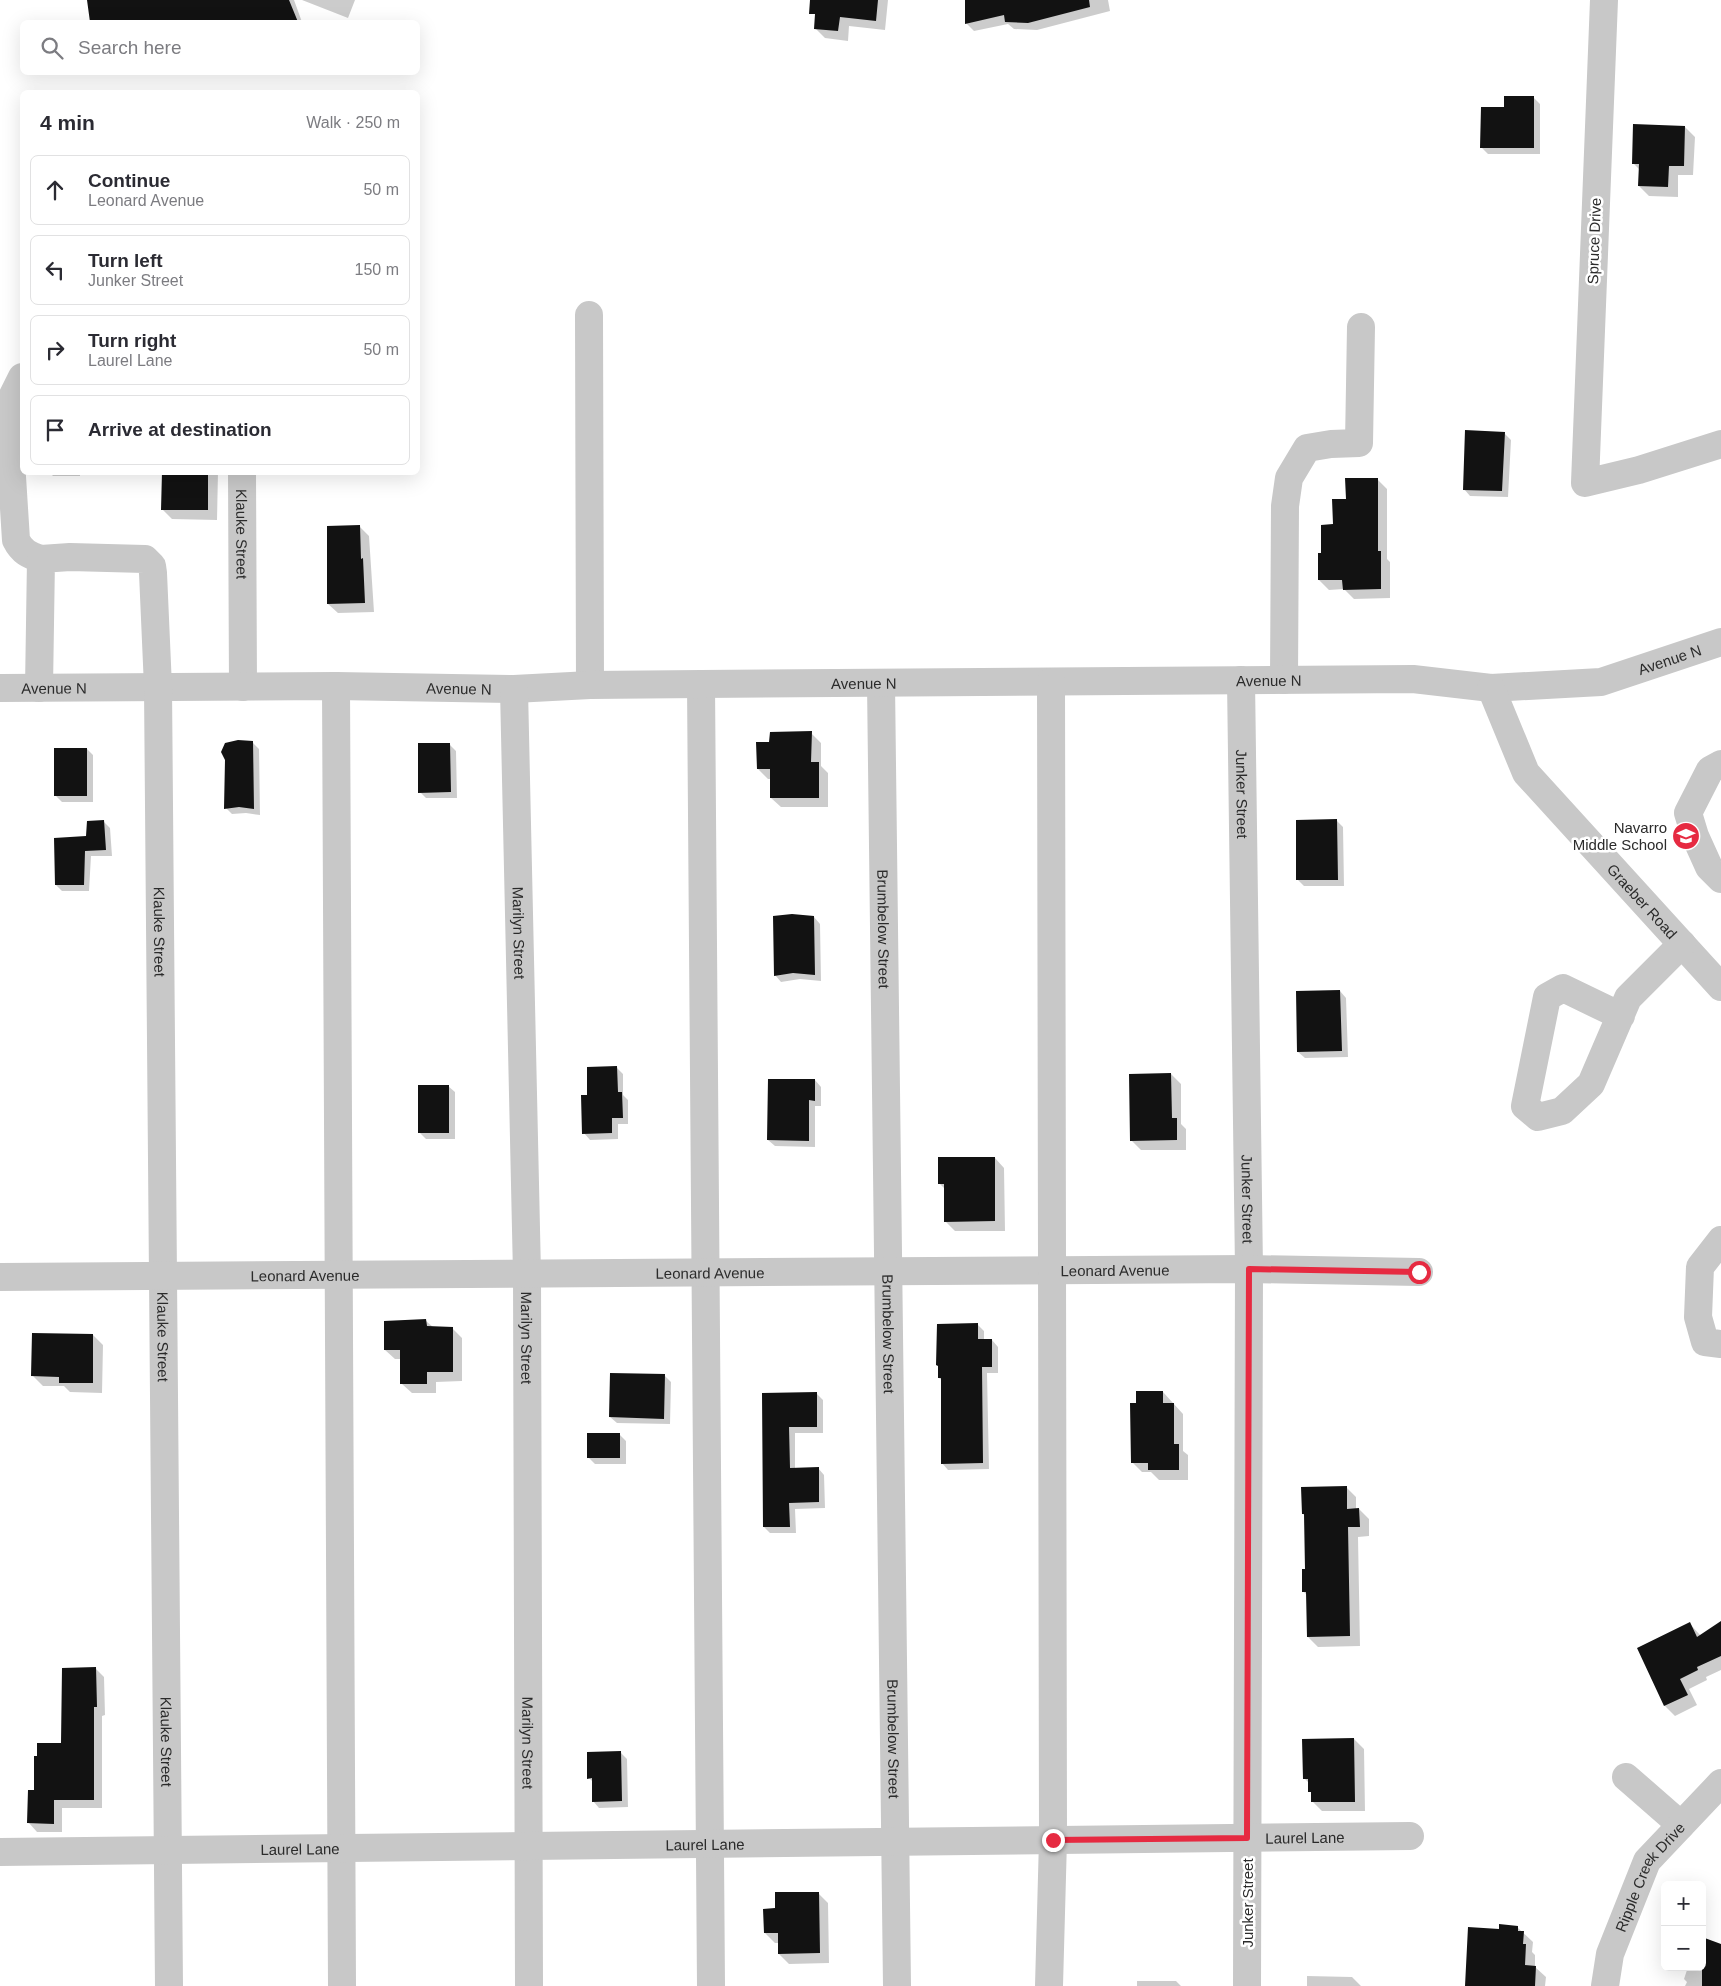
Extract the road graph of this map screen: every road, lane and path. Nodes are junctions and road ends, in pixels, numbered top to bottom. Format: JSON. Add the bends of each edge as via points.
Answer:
{"nodes":[{"id":1,"x":1604,"y":0,"type":"edge"},
{"id":2,"x":589,"y":315,"type":"dead end"},
{"id":3,"x":1361,"y":327,"type":"dead end"},
{"id":4,"x":20,"y":381,"type":"edge"},
{"id":5,"x":1721,"y":444,"type":"edge"},
{"id":6,"x":242,"y":475,"type":"edge"},
{"id":7,"x":41,"y":559,"type":"junction"},
{"id":8,"x":1721,"y":642,"type":"edge"},
{"id":9,"x":1240,"y":680,"type":"junction"},
{"id":10,"x":1284,"y":680,"type":"junction"},
{"id":11,"x":1052,"y":682,"type":"junction"},
{"id":12,"x":881,"y":683,"type":"junction"},
{"id":13,"x":701,"y":684,"type":"junction"},
{"id":14,"x":590,"y":685,"type":"junction"},
{"id":15,"x":336,"y":686,"type":"junction"},
{"id":16,"x":243,"y":687,"type":"junction"},
{"id":17,"x":0,"y":688,"type":"edge"},
{"id":18,"x":39,"y":688,"type":"junction"},
{"id":19,"x":158,"y":688,"type":"junction"},
{"id":20,"x":1491,"y":688,"type":"junction"},
{"id":21,"x":514,"y":689,"type":"junction"},
{"id":22,"x":1721,"y":764,"type":"edge"},
{"id":23,"x":1721,"y":879,"type":"edge"},
{"id":24,"x":1682,"y":944,"type":"junction"},
{"id":25,"x":1721,"y":987,"type":"edge"},
{"id":26,"x":1621,"y":1016,"type":"junction"},
{"id":27,"x":1721,"y":1240,"type":"edge"},
{"id":28,"x":1249,"y":1269,"type":"junction"},
{"id":29,"x":1053,"y":1270,"type":"junction"},
{"id":30,"x":888,"y":1271,"type":"junction"},
{"id":31,"x":705,"y":1272,"type":"junction"},
{"id":32,"x":1419,"y":1272,"type":"dead end"},
{"id":33,"x":527,"y":1274,"type":"junction"},
{"id":34,"x":339,"y":1275,"type":"junction"},
{"id":35,"x":163,"y":1276,"type":"junction"},
{"id":36,"x":0,"y":1277,"type":"edge"},
{"id":37,"x":1721,"y":1344,"type":"edge"},
{"id":38,"x":1626,"y":1778,"type":"dead end"},
{"id":39,"x":1721,"y":1783,"type":"edge"},
{"id":40,"x":1681,"y":1825,"type":"junction"},
{"id":41,"x":1410,"y":1836,"type":"dead end"},
{"id":42,"x":1247,"y":1838,"type":"junction"},
{"id":43,"x":1053,"y":1840,"type":"junction"},
{"id":44,"x":895,"y":1842,"type":"junction"},
{"id":45,"x":710,"y":1844,"type":"junction"},
{"id":46,"x":528,"y":1846,"type":"junction"},
{"id":47,"x":341,"y":1848,"type":"junction"},
{"id":48,"x":168,"y":1850,"type":"junction"},
{"id":49,"x":0,"y":1852,"type":"edge"},
{"id":50,"x":169,"y":1986,"type":"edge"},
{"id":51,"x":342,"y":1986,"type":"edge"},
{"id":52,"x":528,"y":1986,"type":"edge"},
{"id":53,"x":711,"y":1986,"type":"edge"},
{"id":54,"x":897,"y":1986,"type":"edge"},
{"id":55,"x":1049,"y":1986,"type":"edge"},
{"id":56,"x":1247,"y":1986,"type":"edge"},
{"id":57,"x":1605,"y":1986,"type":"edge"}],
"edges":[{"from":1,"to":5,"type":"street","name":"Spruce Drive","via":[[1586,483]]},
{"from":2,"to":14,"type":"street"},
{"from":3,"to":10,"type":"street","via":[[1359,444],[1307,448],[1289,478]]},
{"from":4,"to":7,"type":"street","via":[[8,414],[16,540],[26,554]]},
{"from":6,"to":16,"type":"street","name":"Klauke Street"},
{"from":7,"to":18,"type":"street"},
{"from":7,"to":19,"type":"street","name":"Klauke Street","via":[[146,559],[152,566]]},
{"from":8,"to":20,"type":"street","name":"Avenue N","via":[[1601,682]]},
{"from":9,"to":10,"type":"street","name":"Avenue N"},
{"from":9,"to":11,"type":"street","name":"Avenue N"},
{"from":9,"to":28,"type":"street","name":"Junker Street"},
{"from":10,"to":20,"type":"street","name":"Avenue N","via":[[1413,679]]},
{"from":11,"to":12,"type":"street","name":"Avenue N"},
{"from":11,"to":29,"type":"street"},
{"from":12,"to":13,"type":"street","name":"Avenue N"},
{"from":12,"to":30,"type":"street","name":"Brumbelow Street"},
{"from":13,"to":14,"type":"street","name":"Avenue N"},
{"from":13,"to":31,"type":"street"},
{"from":14,"to":21,"type":"street","name":"Avenue N"},
{"from":15,"to":16,"type":"street","name":"Avenue N"},
{"from":15,"to":21,"type":"street","name":"Avenue N"},
{"from":15,"to":34,"type":"street"},
{"from":16,"to":19,"type":"street","name":"Avenue N"},
{"from":17,"to":18,"type":"street","name":"Avenue N"},
{"from":18,"to":19,"type":"street","name":"Avenue N"},
{"from":19,"to":35,"type":"street","name":"Klauke Street"},
{"from":20,"to":24,"type":"street","name":"Graeber Road","via":[[1526,773]]},
{"from":21,"to":33,"type":"street","name":"Marilyn Street"},
{"from":22,"to":23,"type":"street","via":[[1710,770],[1688,813],[1708,867]]},
{"from":24,"to":25,"type":"street","name":"Graeber Road"},
{"from":24,"to":26,"type":"street","via":[[1628,998]]},
{"from":26,"to":26,"type":"street","via":[[1591,1084],[1562,1111],[1538,1116],[1525,1106],[1547,997],[1563,988]]},
{"from":27,"to":37,"type":"street","via":[[1700,1267],[1698,1317],[1705,1342]]},
{"from":28,"to":29,"type":"street","name":"Leonard Avenue"},
{"from":28,"to":32,"type":"street","name":"Leonard Avenue"},
{"from":28,"to":42,"type":"street","name":"Junker Street"},
{"from":29,"to":30,"type":"street","name":"Leonard Avenue"},
{"from":29,"to":43,"type":"street"},
{"from":30,"to":31,"type":"street","name":"Leonard Avenue"},
{"from":30,"to":44,"type":"street","name":"Brumbelow Street"},
{"from":31,"to":33,"type":"street","name":"Leonard Avenue"},
{"from":31,"to":45,"type":"street"},
{"from":33,"to":34,"type":"street","name":"Leonard Avenue"},
{"from":33,"to":46,"type":"street","name":"Marilyn Street"},
{"from":34,"to":35,"type":"street","name":"Leonard Avenue"},
{"from":34,"to":47,"type":"street"},
{"from":35,"to":36,"type":"street","name":"Leonard Avenue"},
{"from":35,"to":48,"type":"street","name":"Klauke Street"},
{"from":38,"to":40,"type":"street"},
{"from":39,"to":40,"type":"street","name":"Ripple Creek Drive"},
{"from":40,"to":57,"type":"street","name":"Ripple Creek Drive","via":[[1647,1861],[1610,1954]]},
{"from":41,"to":42,"type":"street","name":"Laurel Lane"},
{"from":42,"to":43,"type":"street","name":"Laurel Lane"},
{"from":42,"to":56,"type":"street","name":"Junker Street"},
{"from":43,"to":44,"type":"street","name":"Laurel Lane"},
{"from":43,"to":55,"type":"street"},
{"from":44,"to":45,"type":"street","name":"Laurel Lane"},
{"from":44,"to":54,"type":"street","name":"Brumbelow Street"},
{"from":45,"to":46,"type":"street","name":"Laurel Lane"},
{"from":45,"to":53,"type":"street"},
{"from":46,"to":47,"type":"street","name":"Laurel Lane"},
{"from":46,"to":52,"type":"street","name":"Marilyn Street"},
{"from":47,"to":48,"type":"street","name":"Laurel Lane"},
{"from":47,"to":51,"type":"street"},
{"from":48,"to":49,"type":"street","name":"Laurel Lane"},
{"from":48,"to":50,"type":"street","name":"Klauke Street"}]}
